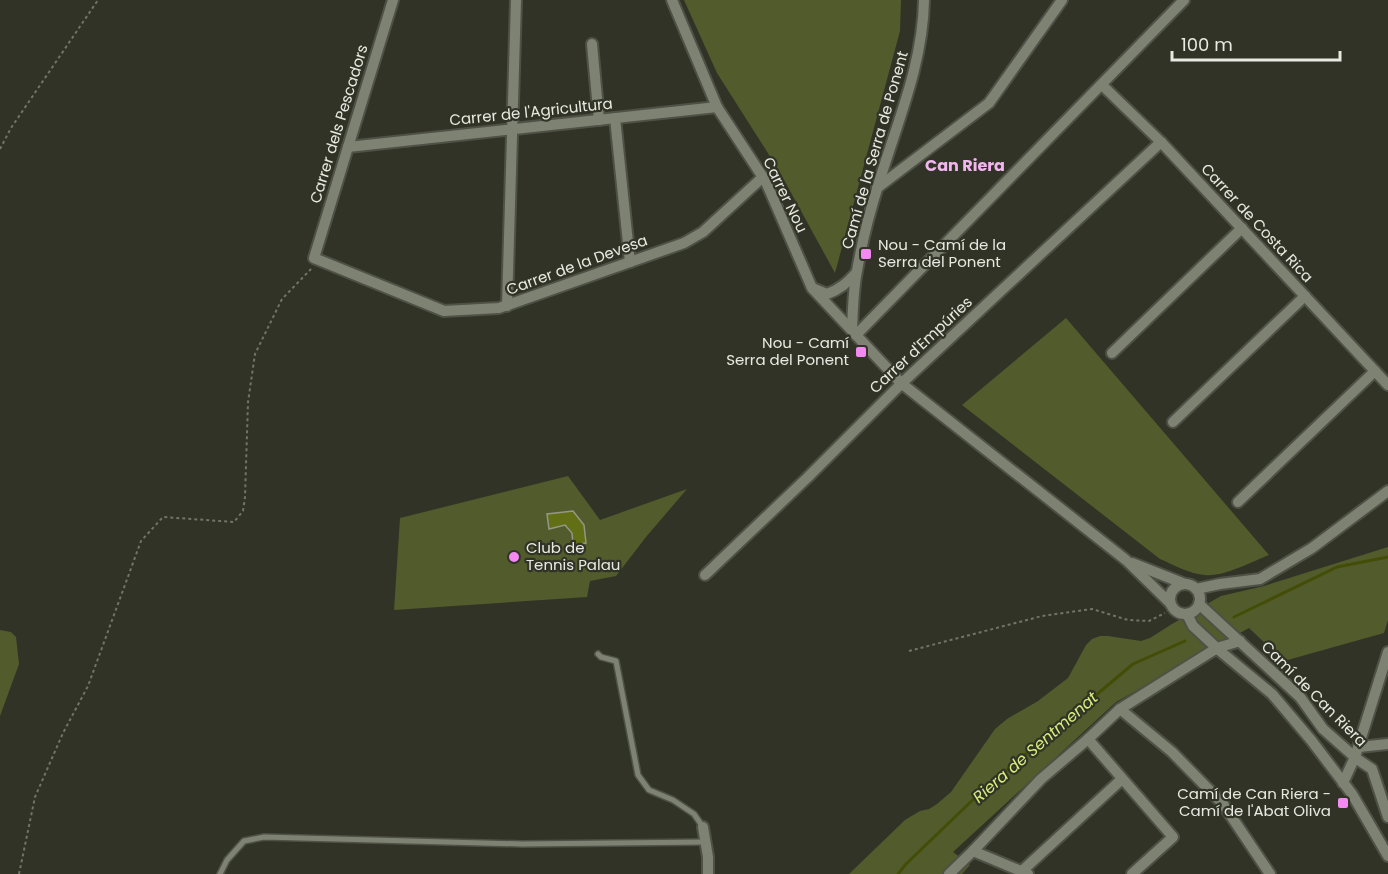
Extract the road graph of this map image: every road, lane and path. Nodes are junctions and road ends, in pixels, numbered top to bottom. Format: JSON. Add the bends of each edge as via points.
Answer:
{"nodes":[{"id":1,"x":98,"y":0,"type":"edge"},
{"id":2,"x":393,"y":0,"type":"edge"},
{"id":3,"x":516,"y":0,"type":"edge"},
{"id":4,"x":672,"y":0,"type":"edge"},
{"id":5,"x":924,"y":0,"type":"edge"},
{"id":6,"x":1062,"y":0,"type":"edge"},
{"id":7,"x":1184,"y":0,"type":"edge"},
{"id":8,"x":592,"y":44,"type":"dead end"},
{"id":9,"x":1102,"y":85,"type":"junction"},
{"id":10,"x":717,"y":107,"type":"junction"},
{"id":11,"x":615,"y":118,"type":"junction"},
{"id":12,"x":599,"y":120,"type":"junction"},
{"id":13,"x":512,"y":129,"type":"junction"},
{"id":14,"x":1161,"y":142,"type":"junction"},
{"id":15,"x":348,"y":147,"type":"junction"},
{"id":16,"x":0,"y":149,"type":"edge"},
{"id":17,"x":763,"y":177,"type":"junction"},
{"id":18,"x":877,"y":188,"type":"junction"},
{"id":19,"x":1242,"y":228,"type":"junction"},
{"id":20,"x":316,"y":258,"type":"junction"},
{"id":21,"x":630,"y":262,"type":"junction"},
{"id":22,"x":856,"y":273,"type":"junction"},
{"id":23,"x":812,"y":288,"type":"junction"},
{"id":24,"x":1305,"y":296,"type":"junction"},
{"id":25,"x":507,"y":306,"type":"junction"},
{"id":26,"x":854,"y":333,"type":"junction"},
{"id":27,"x":1112,"y":353,"type":"dead end"},
{"id":28,"x":1375,"y":371,"type":"junction"},
{"id":29,"x":901,"y":383,"type":"junction"},
{"id":30,"x":1388,"y":385,"type":"edge"},
{"id":31,"x":1173,"y":422,"type":"dead end"},
{"id":32,"x":1388,"y":491,"type":"edge"},
{"id":33,"x":1238,"y":502,"type":"dead end"},
{"id":34,"x":1126,"y":561,"type":"junction"},
{"id":35,"x":705,"y":574,"type":"dead end"},
{"id":36,"x":1185,"y":584,"type":"junction"},
{"id":37,"x":1196,"y":589,"type":"junction"},
{"id":38,"x":1199,"y":604,"type":"junction"},
{"id":39,"x":1172,"y":606,"type":"junction"},
{"id":40,"x":1187,"y":614,"type":"junction"},
{"id":41,"x":1240,"y":642,"type":"junction"},
{"id":42,"x":1217,"y":648,"type":"junction"},
{"id":43,"x":909,"y":651,"type":"dead end"},
{"id":44,"x":1388,"y":652,"type":"edge"},
{"id":45,"x":598,"y":654,"type":"dead end"},
{"id":46,"x":1120,"y":709,"type":"junction"},
{"id":47,"x":1088,"y":739,"type":"junction"},
{"id":48,"x":1388,"y":744,"type":"edge"},
{"id":49,"x":1357,"y":752,"type":"junction"},
{"id":50,"x":1122,"y":779,"type":"junction"},
{"id":51,"x":1343,"y":783,"type":"junction"},
{"id":52,"x":1388,"y":817,"type":"edge"},
{"id":53,"x":703,"y":827,"type":"joint"},
{"id":54,"x":706,"y":842,"type":"junction"},
{"id":55,"x":973,"y":851,"type":"junction"},
{"id":56,"x":1388,"y":856,"type":"edge"},
{"id":57,"x":1025,"y":873,"type":"edge"},
{"id":58,"x":19,"y":874,"type":"edge"},
{"id":59,"x":220,"y":874,"type":"edge"},
{"id":60,"x":708,"y":874,"type":"edge"},
{"id":61,"x":949,"y":874,"type":"edge"},
{"id":62,"x":1132,"y":874,"type":"edge"},
{"id":63,"x":1270,"y":874,"type":"edge"}],
"edges":[{"from":1,"to":16,"type":"path"},
{"from":2,"to":15,"type":"street","name":"Carrer dels Pescadors"},
{"from":3,"to":13,"type":"street"},
{"from":4,"to":10,"type":"street","name":"Carrer Nou"},
{"from":5,"to":18,"type":"street","name":"Camí de la Serra de Ponent","via":[[917,63]]},
{"from":6,"to":18,"type":"street","via":[[988,104]]},
{"from":7,"to":9,"type":"street"},
{"from":8,"to":12,"type":"street"},
{"from":9,"to":14,"type":"street","name":"Carrer de Costa Rica"},
{"from":9,"to":26,"type":"street"},
{"from":10,"to":11,"type":"street","name":"Carrer de l'Agricultura"},
{"from":10,"to":17,"type":"street","name":"Carrer Nou"},
{"from":11,"to":12,"type":"street","name":"Carrer de l'Agricultura"},
{"from":11,"to":21,"type":"street"},
{"from":12,"to":13,"type":"street","name":"Carrer de l'Agricultura"},
{"from":13,"to":15,"type":"street","name":"Carrer de l'Agricultura"},
{"from":13,"to":25,"type":"street"},
{"from":14,"to":19,"type":"street","name":"Carrer de Costa Rica"},
{"from":14,"to":29,"type":"street","name":"Carrer d'Empúries"},
{"from":15,"to":20,"type":"street","name":"Carrer dels Pescadors"},
{"from":17,"to":21,"type":"street","name":"Carrer de la Devesa","via":[[703,232]]},
{"from":17,"to":23,"type":"street","name":"Carrer Nou"},
{"from":18,"to":22,"type":"street","name":"Camí de la Serra de Ponent"},
{"from":19,"to":24,"type":"street","name":"Carrer de Costa Rica"},
{"from":19,"to":27,"type":"street"},
{"from":20,"to":25,"type":"street","name":"Carrer de la Devesa","via":[[444,310]]},
{"from":20,"to":58,"type":"path","via":[[313,267],[282,299],[255,354],[248,402],[243,511],[234,522],[163,517],[141,541],[88,686],[35,797]]},
{"from":21,"to":25,"type":"street","name":"Carrer de la Devesa"},
{"from":22,"to":23,"type":"street","name":"Camí de la Serra de Ponent","via":[[840,289],[827,294]]},
{"from":22,"to":26,"type":"street","name":"Camí de la Serra de Ponent"},
{"from":23,"to":26,"type":"street","name":"Carrer Nou"},
{"from":24,"to":28,"type":"street","name":"Carrer de Costa Rica"},
{"from":24,"to":31,"type":"street"},
{"from":26,"to":29,"type":"street","name":"Carrer Nou"},
{"from":28,"to":30,"type":"street","name":"Carrer de Costa Rica"},
{"from":28,"to":33,"type":"street"},
{"from":29,"to":34,"type":"street"},
{"from":29,"to":35,"type":"street","name":"Carrer d'Empúries"},
{"from":32,"to":37,"type":"street","via":[[1312,548],[1260,579]]},
{"from":34,"to":36,"type":"street"},
{"from":34,"to":39,"type":"street"},
{"from":36,"to":37,"type":"street"},
{"from":36,"to":39,"type":"street","via":[[1173,590]]},
{"from":37,"to":38,"type":"street"},
{"from":38,"to":40,"type":"street"},
{"from":38,"to":41,"type":"street","name":"Camí de Can Riera"},
{"from":39,"to":40,"type":"street"},
{"from":39,"to":43,"type":"path","via":[[1149,621],[1128,620],[1092,609],[1042,616]]},
{"from":40,"to":42,"type":"street","name":"Camí de Can Riera","via":[[1193,626]]},
{"from":41,"to":42,"type":"street"},
{"from":41,"to":49,"type":"street","name":"Camí de Can Riera","via":[[1300,697],[1323,729]]},
{"from":42,"to":46,"type":"street"},
{"from":42,"to":51,"type":"street","name":"Camí de Can Riera","via":[[1272,694]]},
{"from":44,"to":49,"type":"street"},
{"from":45,"to":53,"type":"lane","via":[[616,661],[638,775],[649,790],[694,814]]},
{"from":46,"to":47,"type":"street"},
{"from":46,"to":63,"type":"street","via":[[1172,752],[1223,804]]},
{"from":47,"to":50,"type":"street"},
{"from":47,"to":55,"type":"street","via":[[1041,779]]},
{"from":48,"to":49,"type":"street"},
{"from":49,"to":51,"type":"street"},
{"from":49,"to":52,"type":"street","name":"Camí de Can Riera","via":[[1372,769]]},
{"from":50,"to":57,"type":"street"},
{"from":50,"to":62,"type":"street","via":[[1173,837]]},
{"from":51,"to":56,"type":"street","name":"Camí de Can Riera"},
{"from":53,"to":54,"type":"street"},
{"from":54,"to":59,"type":"lane","via":[[522,844],[264,837],[244,841]]},
{"from":54,"to":60,"type":"street"},
{"from":55,"to":57,"type":"street"},
{"from":55,"to":61,"type":"street"}]}
